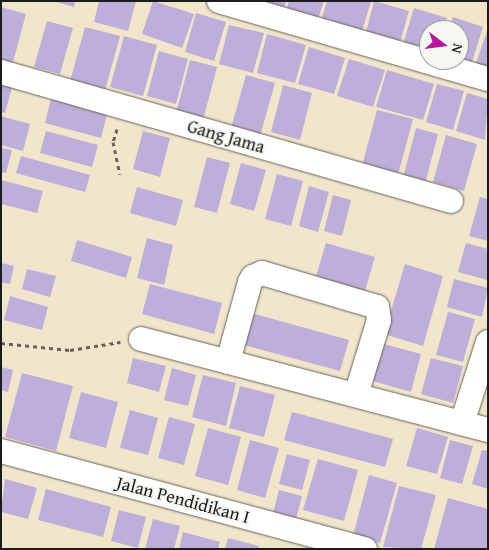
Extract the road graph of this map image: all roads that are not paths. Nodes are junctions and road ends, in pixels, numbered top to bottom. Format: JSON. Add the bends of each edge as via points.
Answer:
{"nodes":[{"id":1,"x":219,"y":1,"type":"edge"},
{"id":2,"x":1,"y":72,"type":"edge"},
{"id":3,"x":488,"y":79,"type":"edge"},
{"id":4,"x":451,"y":200,"type":"dead end"},
{"id":5,"x":141,"y":339,"type":"road end"},
{"id":6,"x":488,"y":342,"type":"edge"},
{"id":7,"x":228,"y":362,"type":"junction"},
{"id":8,"x":356,"y":395,"type":"junction"},
{"id":9,"x":462,"y":423,"type":"junction"},
{"id":10,"x":488,"y":430,"type":"edge"},
{"id":11,"x":1,"y":451,"type":"edge"},
{"id":12,"x":365,"y":549,"type":"edge"}],
"edges":[{"from":1,"to":3,"type":"street"},
{"from":2,"to":4,"type":"street","name":"Gang Jama"},
{"from":5,"to":7,"type":"street"},
{"from":6,"to":9,"type":"street"},
{"from":7,"to":8,"type":"street"},
{"from":7,"to":8,"type":"street","via":[[250,282],[262,273],[377,307],[379,320]]},
{"from":8,"to":9,"type":"street"},
{"from":9,"to":10,"type":"street"},
{"from":11,"to":12,"type":"street","name":"Jalan Pendidikan I"}]}
